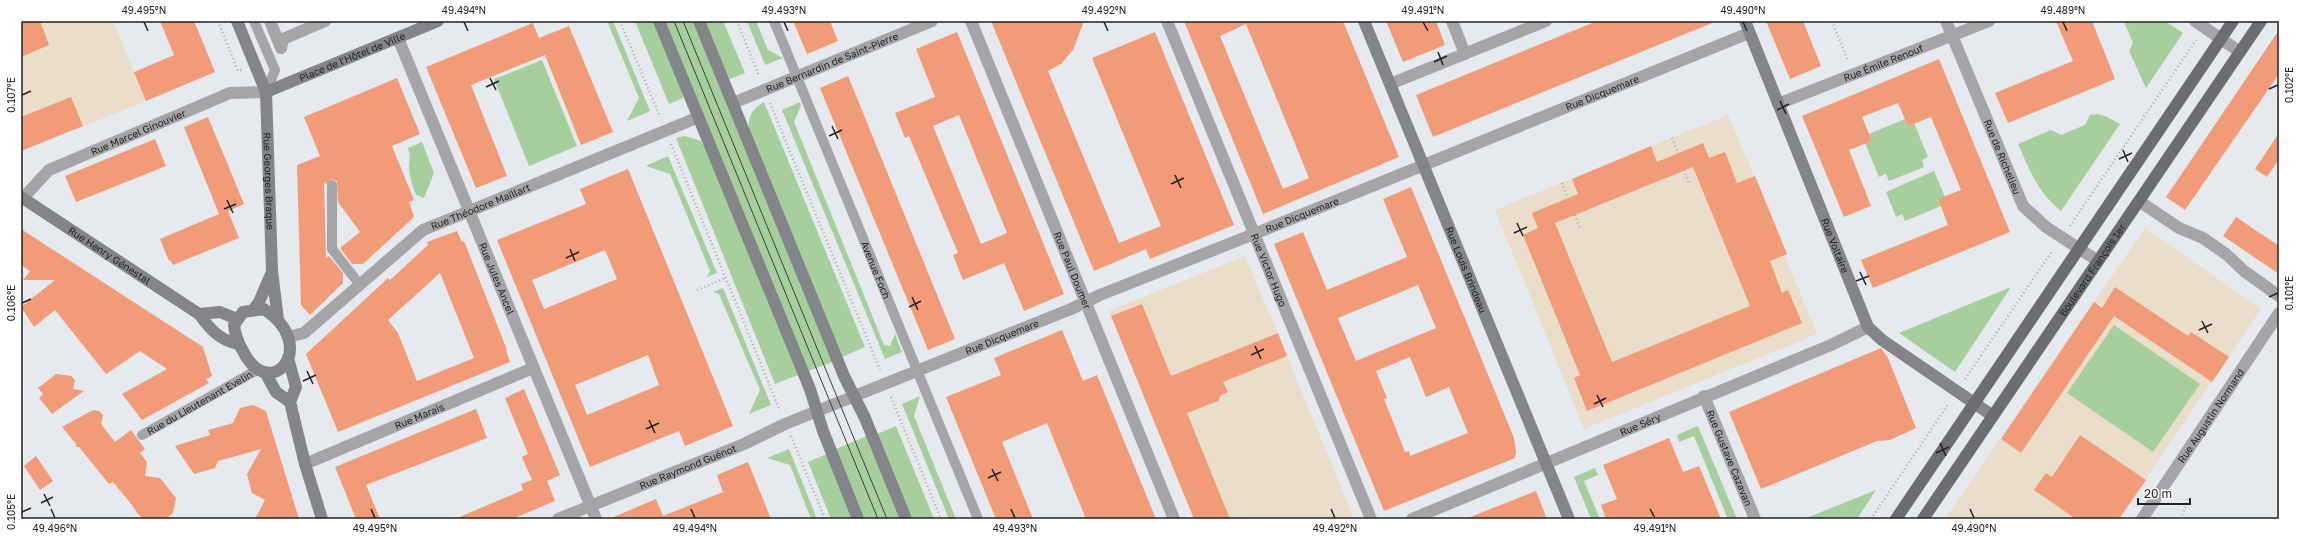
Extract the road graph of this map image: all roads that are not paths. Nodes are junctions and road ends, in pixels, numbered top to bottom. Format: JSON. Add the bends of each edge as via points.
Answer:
{"nodes":[{"id":1,"x":237,"y":21,"type":"edge"},
{"id":2,"x":254,"y":21,"type":"edge"},
{"id":3,"x":270,"y":21,"type":"edge"},
{"id":4,"x":325,"y":21,"type":"edge"},
{"id":5,"x":438,"y":21,"type":"edge"},
{"id":6,"x":659,"y":21,"type":"edge"},
{"id":7,"x":700,"y":21,"type":"edge"},
{"id":8,"x":774,"y":21,"type":"edge"},
{"id":9,"x":932,"y":21,"type":"edge"},
{"id":10,"x":971,"y":21,"type":"edge"},
{"id":11,"x":1167,"y":21,"type":"edge"},
{"id":12,"x":1364,"y":21,"type":"edge"},
{"id":13,"x":1452,"y":21,"type":"edge"},
{"id":14,"x":1546,"y":21,"type":"edge"},
{"id":15,"x":1745,"y":21,"type":"edge"},
{"id":16,"x":1946,"y":21,"type":"edge"},
{"id":17,"x":1989,"y":21,"type":"edge"},
{"id":18,"x":2233,"y":21,"type":"edge"},
{"id":19,"x":2262,"y":21,"type":"edge"},
{"id":20,"x":2200,"y":24,"type":"edge"},
{"id":21,"x":1749,"y":33,"type":"junction"},
{"id":22,"x":1952,"y":36,"type":"junction"},
{"id":23,"x":398,"y":38,"type":"junction"},
{"id":24,"x":2221,"y":39,"type":"junction"},
{"id":25,"x":2240,"y":52,"type":"junction"},
{"id":26,"x":1465,"y":54,"type":"junction"},
{"id":27,"x":797,"y":77,"type":"junction"},
{"id":28,"x":1390,"y":84,"type":"junction"},
{"id":29,"x":266,"y":92,"type":"junction"},
{"id":30,"x":733,"y":103,"type":"junction"},
{"id":31,"x":1778,"y":104,"type":"junction"},
{"id":32,"x":699,"y":117,"type":"junction"},
{"id":33,"x":1424,"y":165,"type":"junction"},
{"id":34,"x":332,"y":185,"type":"dead end"},
{"id":35,"x":22,"y":197,"type":"edge"},
{"id":36,"x":2139,"y":202,"type":"junction"},
{"id":37,"x":469,"y":212,"type":"junction"},
{"id":38,"x":1254,"y":234,"type":"junction"},
{"id":39,"x":2078,"y":249,"type":"junction"},
{"id":40,"x":2098,"y":261,"type":"junction"},
{"id":41,"x":272,"y":271,"type":"junction"},
{"id":42,"x":360,"y":285,"type":"junction"},
{"id":43,"x":2279,"y":296,"type":"edge"},
{"id":44,"x":1084,"y":302,"type":"junction"},
{"id":45,"x":253,"y":310,"type":"junction"},
{"id":46,"x":2279,"y":313,"type":"edge"},
{"id":47,"x":199,"y":314,"type":"junction"},
{"id":48,"x":237,"y":319,"type":"junction"},
{"id":49,"x":278,"y":320,"type":"junction"},
{"id":50,"x":1868,"y":327,"type":"junction"},
{"id":51,"x":288,"y":337,"type":"junction"},
{"id":52,"x":239,"y":344,"type":"junction"},
{"id":53,"x":288,"y":358,"type":"junction"},
{"id":54,"x":533,"y":368,"type":"junction"},
{"id":55,"x":261,"y":371,"type":"junction"},
{"id":56,"x":918,"y":371,"type":"junction"},
{"id":57,"x":1704,"y":396,"type":"junction"},
{"id":58,"x":854,"y":397,"type":"junction"},
{"id":59,"x":290,"y":402,"type":"junction"},
{"id":60,"x":1975,"y":403,"type":"junction"},
{"id":61,"x":817,"y":412,"type":"junction"},
{"id":62,"x":1993,"y":416,"type":"junction"},
{"id":63,"x":142,"y":435,"type":"dead end"},
{"id":64,"x":1546,"y":463,"type":"junction"},
{"id":65,"x":305,"y":464,"type":"junction"},
{"id":66,"x":590,"y":506,"type":"junction"},
{"id":67,"x":322,"y":519,"type":"edge"},
{"id":68,"x":558,"y":519,"type":"edge"},
{"id":69,"x":596,"y":519,"type":"edge"},
{"id":70,"x":858,"y":519,"type":"edge"},
{"id":71,"x":906,"y":519,"type":"edge"},
{"id":72,"x":978,"y":519,"type":"edge"},
{"id":73,"x":1174,"y":519,"type":"edge"},
{"id":74,"x":1370,"y":519,"type":"edge"},
{"id":75,"x":1412,"y":519,"type":"edge"},
{"id":76,"x":1569,"y":519,"type":"edge"},
{"id":77,"x":1755,"y":519,"type":"edge"},
{"id":78,"x":1896,"y":519,"type":"edge"},
{"id":79,"x":1924,"y":519,"type":"edge"},
{"id":80,"x":2142,"y":519,"type":"edge"}],
"edges":[{"from":1,"to":29,"type":"street"},
{"from":2,"to":29,"type":"lane","via":[[275,70]]},
{"from":3,"to":4,"type":"street","via":[[281,48],[284,39]]},
{"from":5,"to":23,"type":"street","name":"Place de l'Hôtel de Ville"},
{"from":6,"to":32,"type":"street"},
{"from":7,"to":30,"type":"street"},
{"from":8,"to":27,"type":"lane","name":"Avenue Foch"},
{"from":9,"to":27,"type":"street","name":"Rue Bernardin de Saint-Pierre"},
{"from":10,"to":44,"type":"street","name":"Rue Paul Doumer"},
{"from":11,"to":38,"type":"street","name":"Rue Victor Hugo"},
{"from":12,"to":28,"type":"street","name":"Rue Louis Brindeau"},
{"from":13,"to":26,"type":"street"},
{"from":14,"to":26,"type":"street"},
{"from":15,"to":21,"type":"street","name":"Rue Voltaire"},
{"from":16,"to":22,"type":"street","name":"Rue de Richelieu"},
{"from":17,"to":22,"type":"street","name":"Rue Émile Renouf"},
{"from":18,"to":24,"type":"main road"},
{"from":19,"to":25,"type":"main road","name":"Boulevard François 1er"},
{"from":20,"to":24,"type":"street"},
{"from":21,"to":31,"type":"street","name":"Rue Voltaire"},
{"from":21,"to":33,"type":"street","name":"Rue Dicquemare"},
{"from":22,"to":31,"type":"street","name":"Rue Émile Renouf"},
{"from":22,"to":39,"type":"street","name":"Rue de Richelieu","via":[[2023,206],[2034,218]]},
{"from":23,"to":29,"type":"street","name":"Place de l'Hôtel de Ville"},
{"from":23,"to":37,"type":"street","name":"Rue Jules Ancel"},
{"from":24,"to":25,"type":"street"},
{"from":24,"to":39,"type":"main road"},
{"from":25,"to":36,"type":"main road","name":"Boulevard François 1er"},
{"from":26,"to":28,"type":"street"},
{"from":27,"to":30,"type":"street","name":"Rue Bernardin de Saint-Pierre"},
{"from":27,"to":56,"type":"lane","name":"Avenue Foch"},
{"from":28,"to":33,"type":"street","name":"Rue Louis Brindeau"},
{"from":29,"to":35,"type":"street","name":"Rue Marcel Ginouvier","via":[[230,93],[49,170]]},
{"from":29,"to":41,"type":"street","name":"Rue Georges Braque"},
{"from":30,"to":58,"type":"street"},
{"from":31,"to":50,"type":"street","name":"Rue Voltaire"},
{"from":32,"to":37,"type":"street","name":"Rue Théodore Maillart"},
{"from":32,"to":61,"type":"street","via":[[810,389]]},
{"from":33,"to":38,"type":"street","name":"Rue Dicquemare"},
{"from":33,"to":64,"type":"street","name":"Rue Louis Brindeau"},
{"from":34,"to":42,"type":"lane","via":[[332,249]]},
{"from":35,"to":47,"type":"street","name":"Rue Henry Génestal"},
{"from":36,"to":40,"type":"main road","name":"Boulevard François 1er"},
{"from":36,"to":43,"type":"street","via":[[2179,228],[2203,238]]},
{"from":37,"to":42,"type":"street","name":"Rue Théodore Maillart","via":[[423,230]]},
{"from":37,"to":54,"type":"street","name":"Rue Jules Ancel"},
{"from":38,"to":44,"type":"street","name":"Rue Dicquemare"},
{"from":38,"to":74,"type":"street","name":"Rue Victor Hugo"},
{"from":39,"to":40,"type":"street","name":"Rue de Richelieu"},
{"from":39,"to":60,"type":"main road"},
{"from":40,"to":62,"type":"main road","name":"Boulevard François 1er"},
{"from":41,"to":45,"type":"street","name":"Rue Georges Braque"},
{"from":41,"to":49,"type":"street","name":"Rue Georges Braque"},
{"from":42,"to":51,"type":"street","name":"Rue Théodore Maillart","via":[[304,333]]},
{"from":44,"to":56,"type":"street","name":"Rue Dicquemare"},
{"from":44,"to":73,"type":"street","name":"Rue Paul Doumer"},
{"from":45,"to":48,"type":"street","via":[[244,312]]},
{"from":45,"to":49,"type":"street","via":[[264,309]]},
{"from":46,"to":80,"type":"street","name":"Rue Augustin Normand"},
{"from":47,"to":48,"type":"street","via":[[220,312]]},
{"from":47,"to":52,"type":"street","name":"Rue Henry Génestal","via":[[211,330],[227,342]]},
{"from":48,"to":52,"type":"street","via":[[234,330]]},
{"from":49,"to":51,"type":"street"},
{"from":50,"to":57,"type":"street","name":"Rue Séry","via":[[1831,345]]},
{"from":50,"to":60,"type":"street","name":"Rue Voltaire","via":[[1882,340]]},
{"from":51,"to":53,"type":"street","via":[[291,352]]},
{"from":52,"to":55,"type":"street","via":[[250,364]]},
{"from":53,"to":55,"type":"street","via":[[280,370],[270,374]]},
{"from":53,"to":59,"type":"street","via":[[296,387]]},
{"from":54,"to":65,"type":"street","name":"Rue Marais"},
{"from":54,"to":66,"type":"street","name":"Rue Jules Ancel"},
{"from":55,"to":59,"type":"street","via":[[276,392]]},
{"from":55,"to":63,"type":"lane","name":"Rue du Lieutenant Evelin"},
{"from":56,"to":58,"type":"street","name":"Rue Dicquemare"},
{"from":56,"to":72,"type":"lane","name":"Avenue Foch"},
{"from":57,"to":64,"type":"street","name":"Rue Séry"},
{"from":57,"to":77,"type":"street","name":"Rue Gustave Cazavan"},
{"from":58,"to":61,"type":"street"},
{"from":58,"to":71,"type":"street"},
{"from":59,"to":65,"type":"street"},
{"from":60,"to":62,"type":"street","name":"Rue Voltaire"},
{"from":60,"to":78,"type":"main road"},
{"from":61,"to":66,"type":"street","name":"Rue Raymond Guénot"},
{"from":61,"to":70,"type":"street"},
{"from":62,"to":79,"type":"main road","name":"Boulevard François 1er"},
{"from":64,"to":75,"type":"street","name":"Rue Séry"},
{"from":64,"to":76,"type":"street","name":"Rue Louis Brindeau"},
{"from":65,"to":67,"type":"street"},
{"from":66,"to":68,"type":"street","name":"Rue Raymond Guénot"},
{"from":66,"to":69,"type":"street","name":"Rue Jules Ancel"}]}
